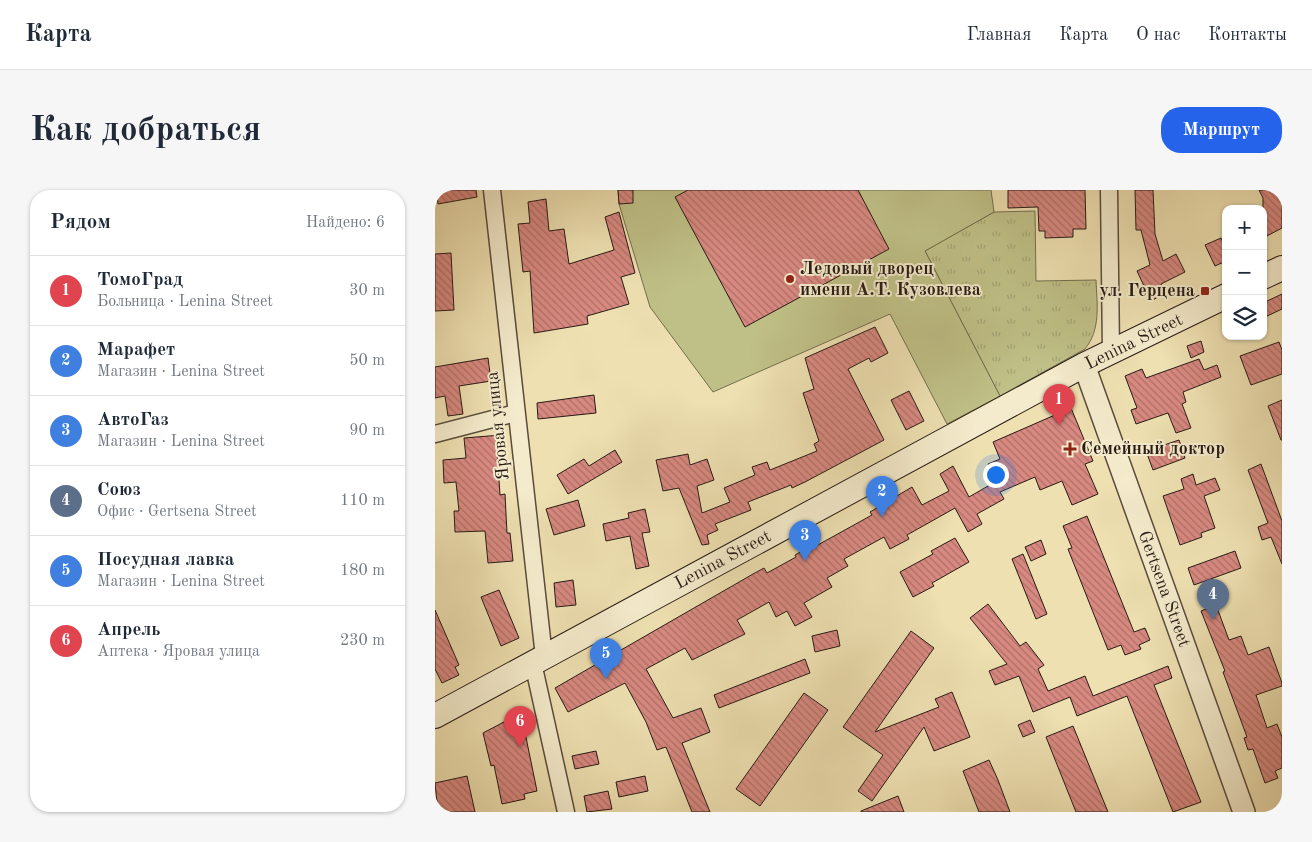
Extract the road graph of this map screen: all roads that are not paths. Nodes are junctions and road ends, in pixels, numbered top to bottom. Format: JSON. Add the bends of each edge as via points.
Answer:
{"nodes":[{"id":1,"x":492,"y":190,"type":"edge"},
{"id":2,"x":1109,"y":190,"type":"edge"},
{"id":3,"x":1282,"y":268,"type":"edge"},
{"id":4,"x":1267,"y":275,"type":"edge"},
{"id":5,"x":1222,"y":298,"type":"edge"},
{"id":6,"x":1111,"y":352,"type":"junction"},
{"id":7,"x":1085,"y":365,"type":"junction"},
{"id":8,"x":516,"y":413,"type":"junction"},
{"id":9,"x":435,"y":434,"type":"edge"},
{"id":10,"x":538,"y":660,"type":"junction"},
{"id":11,"x":435,"y":716,"type":"edge"},
{"id":12,"x":566,"y":812,"type":"edge"},
{"id":13,"x":1244,"y":812,"type":"edge"}],
"edges":[{"from":1,"to":8,"type":"street","name":"Яровая улица"},
{"from":2,"to":6,"type":"street"},
{"from":3,"to":4,"type":"main road"},
{"from":5,"to":6,"type":"main road","name":"Lenina Street"},
{"from":6,"to":7,"type":"main road","name":"Lenina Street"},
{"from":7,"to":10,"type":"main road","name":"Lenina Street"},
{"from":7,"to":13,"type":"street","name":"Gertsena Street"},
{"from":8,"to":9,"type":"street"},
{"from":8,"to":10,"type":"street","name":"Яровая улица"},
{"from":10,"to":11,"type":"main road","name":"Lenina Street"},
{"from":10,"to":12,"type":"street","name":"Яровая улица"}]}
